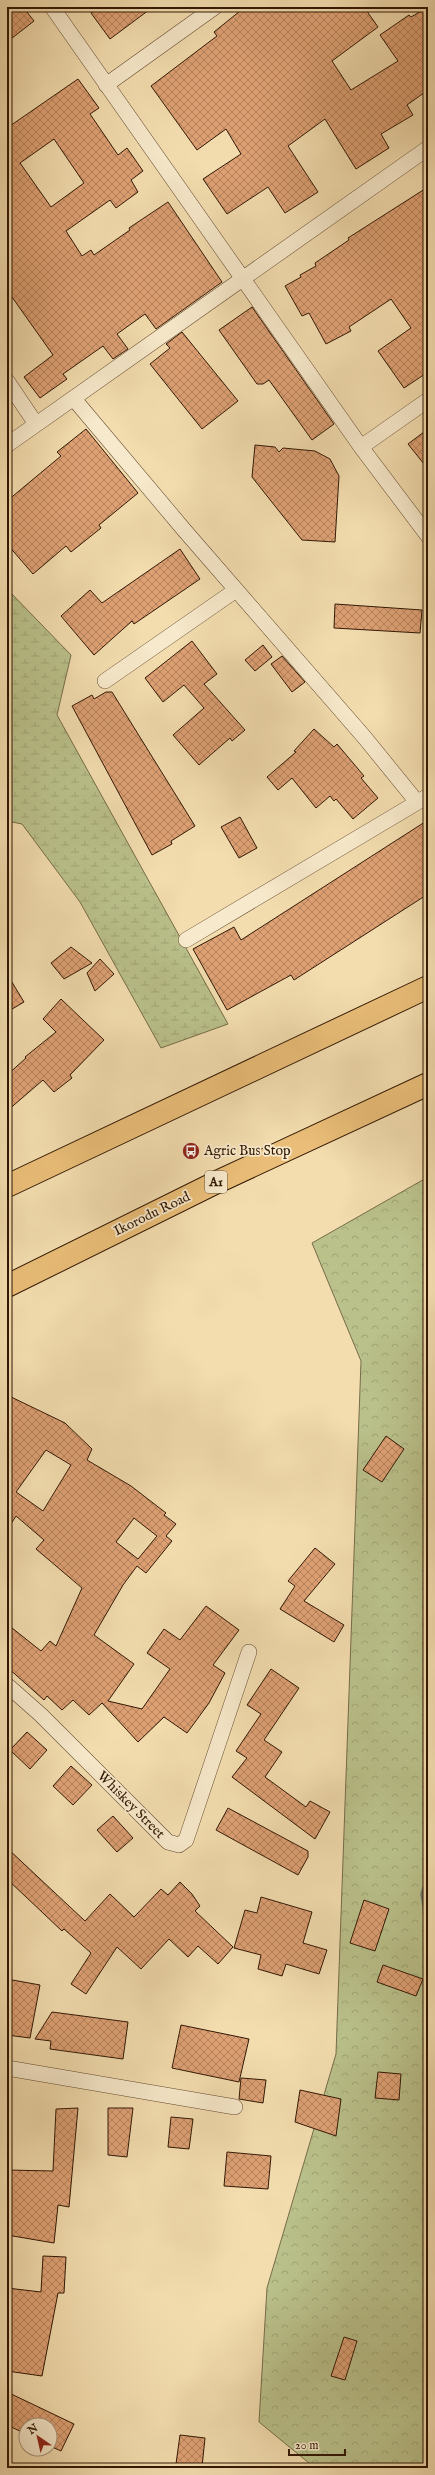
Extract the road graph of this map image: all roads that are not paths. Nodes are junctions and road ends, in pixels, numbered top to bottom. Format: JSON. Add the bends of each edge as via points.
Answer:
{"nodes":[{"id":1,"x":52,"y":7,"type":"edge"},
{"id":2,"x":215,"y":7,"type":"edge"},
{"id":3,"x":106,"y":85,"type":"junction"},
{"id":4,"x":428,"y":148,"type":"edge"},
{"id":5,"x":243,"y":279,"type":"junction"},
{"id":6,"x":7,"y":381,"type":"edge"},
{"id":7,"x":74,"y":399,"type":"junction"},
{"id":8,"x":428,"y":400,"type":"edge"},
{"id":9,"x":36,"y":424,"type":"junction"},
{"id":10,"x":7,"y":445,"type":"edge"},
{"id":11,"x":361,"y":448,"type":"junction"},
{"id":12,"x":428,"y":536,"type":"edge"},
{"id":13,"x":236,"y":590,"type":"junction"},
{"id":14,"x":105,"y":681,"type":"dead end"},
{"id":15,"x":423,"y":799,"type":"edge"},
{"id":16,"x":186,"y":940,"type":"dead end"},
{"id":17,"x":428,"y":987,"type":"edge"},
{"id":18,"x":428,"y":1084,"type":"edge"},
{"id":19,"x":7,"y":1186,"type":"edge"},
{"id":20,"x":7,"y":1286,"type":"edge"},
{"id":21,"x":249,"y":1652,"type":"dead end"},
{"id":22,"x":7,"y":1685,"type":"edge"},
{"id":23,"x":7,"y":2068,"type":"edge"},
{"id":24,"x":235,"y":2107,"type":"dead end"}],
"edges":[{"from":1,"to":3,"type":"street"},
{"from":2,"to":3,"type":"street"},
{"from":3,"to":5,"type":"street"},
{"from":4,"to":5,"type":"street"},
{"from":5,"to":7,"type":"street"},
{"from":5,"to":11,"type":"street"},
{"from":6,"to":9,"type":"street"},
{"from":7,"to":9,"type":"street"},
{"from":7,"to":13,"type":"street"},
{"from":8,"to":11,"type":"street"},
{"from":9,"to":10,"type":"street"},
{"from":11,"to":12,"type":"street"},
{"from":13,"to":14,"type":"street"},
{"from":13,"to":15,"type":"street","via":[[365,738]]},
{"from":15,"to":16,"type":"street"},
{"from":17,"to":19,"type":"highway"},
{"from":18,"to":20,"type":"highway","name":"Ikorodu Road","number":"A1","via":[[215,1183]]},
{"from":21,"to":22,"type":"street","name":"Whiskey Street","via":[[186,1840],[179,1845],[168,1842],[41,1714]]},
{"from":23,"to":24,"type":"street"}]}
